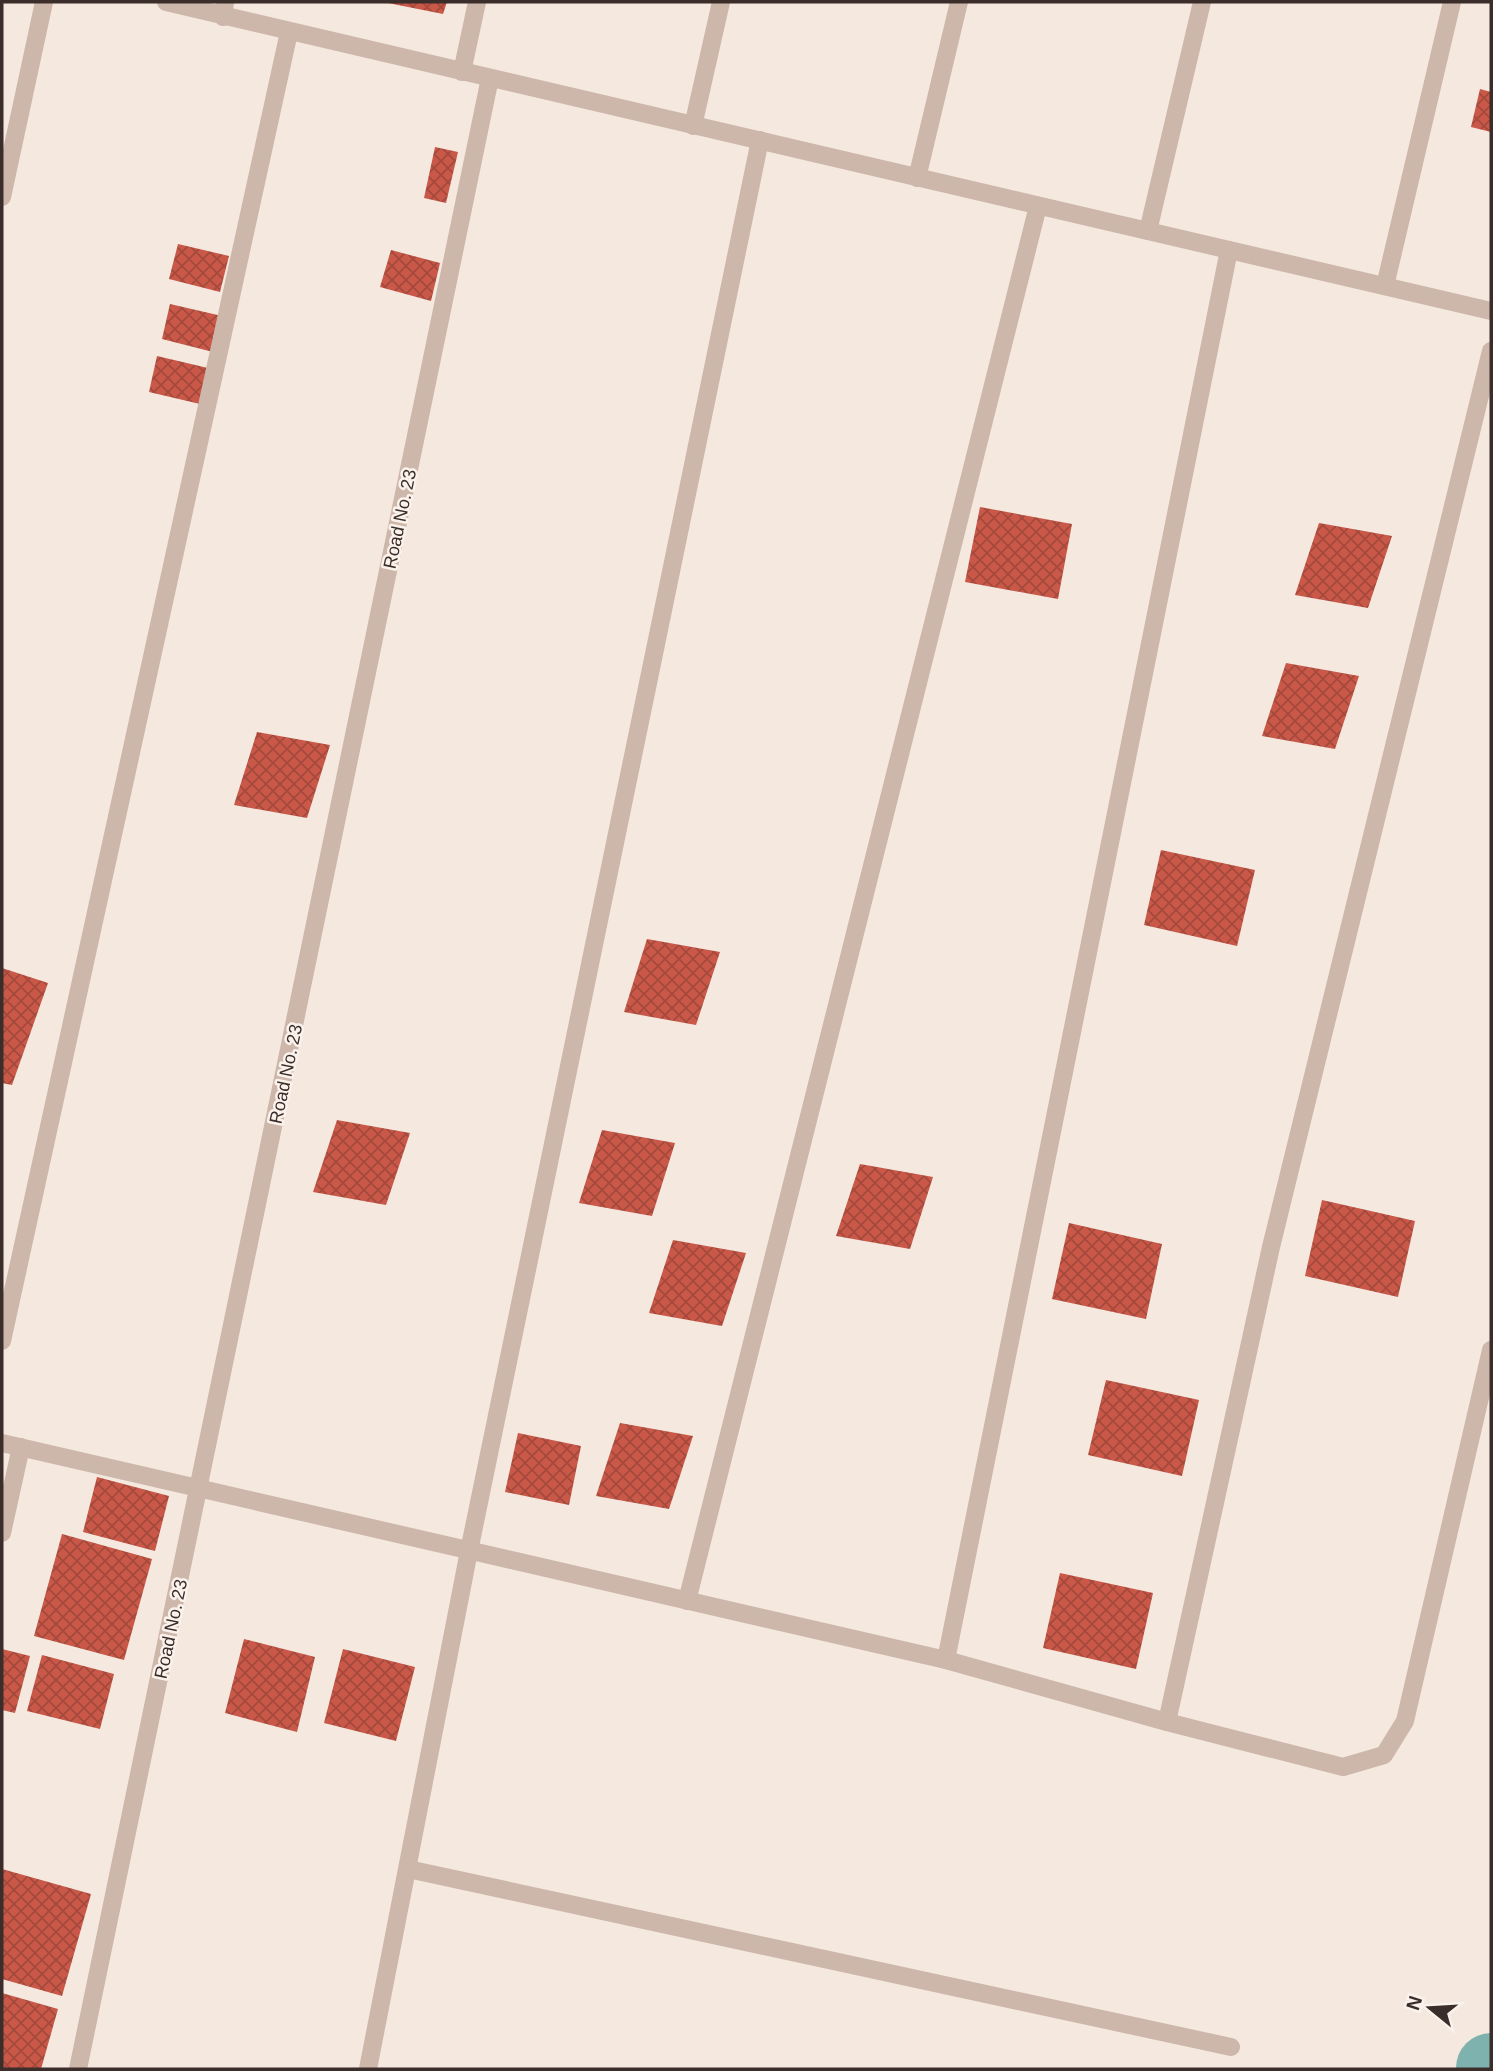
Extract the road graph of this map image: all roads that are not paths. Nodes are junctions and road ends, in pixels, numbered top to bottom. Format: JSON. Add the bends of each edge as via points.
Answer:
{"nodes":[{"id":1,"x":44,"y":2,"type":"edge"},
{"id":2,"x":166,"y":2,"type":"edge"},
{"id":3,"x":477,"y":2,"type":"edge"},
{"id":4,"x":721,"y":2,"type":"edge"},
{"id":5,"x":959,"y":2,"type":"edge"},
{"id":6,"x":1202,"y":2,"type":"edge"},
{"id":7,"x":1452,"y":2,"type":"edge"},
{"id":8,"x":224,"y":9,"type":"edge"},
{"id":9,"x":289,"y":32,"type":"junction"},
{"id":10,"x":461,"y":72,"type":"junction"},
{"id":11,"x":490,"y":78,"type":"junction"},
{"id":12,"x":692,"y":126,"type":"junction"},
{"id":13,"x":760,"y":140,"type":"junction"},
{"id":14,"x":917,"y":178,"type":"junction"},
{"id":15,"x":2,"y":197,"type":"edge"},
{"id":16,"x":1038,"y":206,"type":"junction"},
{"id":17,"x":1148,"y":232,"type":"junction"},
{"id":18,"x":1229,"y":250,"type":"junction"},
{"id":19,"x":1385,"y":286,"type":"junction"},
{"id":20,"x":1491,"y":311,"type":"edge"},
{"id":21,"x":1491,"y":351,"type":"edge"},
{"id":22,"x":2,"y":1341,"type":"edge"},
{"id":23,"x":1491,"y":1350,"type":"edge"},
{"id":24,"x":2,"y":1443,"type":"edge"},
{"id":25,"x":21,"y":1447,"type":"junction"},
{"id":26,"x":200,"y":1489,"type":"junction"},
{"id":27,"x":2,"y":1533,"type":"edge"},
{"id":28,"x":469,"y":1551,"type":"junction"},
{"id":29,"x":687,"y":1601,"type":"junction"},
{"id":30,"x":946,"y":1660,"type":"junction"},
{"id":31,"x":1167,"y":1722,"type":"junction"},
{"id":32,"x":408,"y":1869,"type":"junction"},
{"id":33,"x":1231,"y":2047,"type":"dead end"},
{"id":34,"x":78,"y":2069,"type":"edge"},
{"id":35,"x":368,"y":2069,"type":"edge"}],
"edges":[{"from":1,"to":15,"type":"street"},
{"from":2,"to":8,"type":"street"},
{"from":3,"to":10,"type":"street"},
{"from":4,"to":12,"type":"street"},
{"from":5,"to":14,"type":"street"},
{"from":6,"to":17,"type":"street"},
{"from":7,"to":19,"type":"street"},
{"from":8,"to":9,"type":"street"},
{"from":9,"to":10,"type":"street"},
{"from":9,"to":22,"type":"street"},
{"from":10,"to":11,"type":"street"},
{"from":11,"to":12,"type":"street"},
{"from":11,"to":26,"type":"street","name":"Road No. 23"},
{"from":12,"to":13,"type":"street"},
{"from":13,"to":14,"type":"street"},
{"from":13,"to":28,"type":"street"},
{"from":14,"to":16,"type":"street"},
{"from":16,"to":17,"type":"street"},
{"from":16,"to":29,"type":"street"},
{"from":17,"to":18,"type":"street"},
{"from":18,"to":19,"type":"street"},
{"from":18,"to":30,"type":"street"},
{"from":19,"to":20,"type":"street"},
{"from":21,"to":31,"type":"street","via":[[1271,1247]]},
{"from":23,"to":31,"type":"street","via":[[1405,1721],[1384,1755],[1343,1767]]},
{"from":24,"to":25,"type":"street"},
{"from":25,"to":26,"type":"street"},
{"from":25,"to":27,"type":"street"},
{"from":26,"to":28,"type":"street"},
{"from":26,"to":34,"type":"street","name":"Road No. 23"},
{"from":28,"to":29,"type":"street"},
{"from":28,"to":32,"type":"street"},
{"from":29,"to":30,"type":"street"},
{"from":30,"to":31,"type":"street"},
{"from":32,"to":33,"type":"street"},
{"from":32,"to":35,"type":"street"}]}
